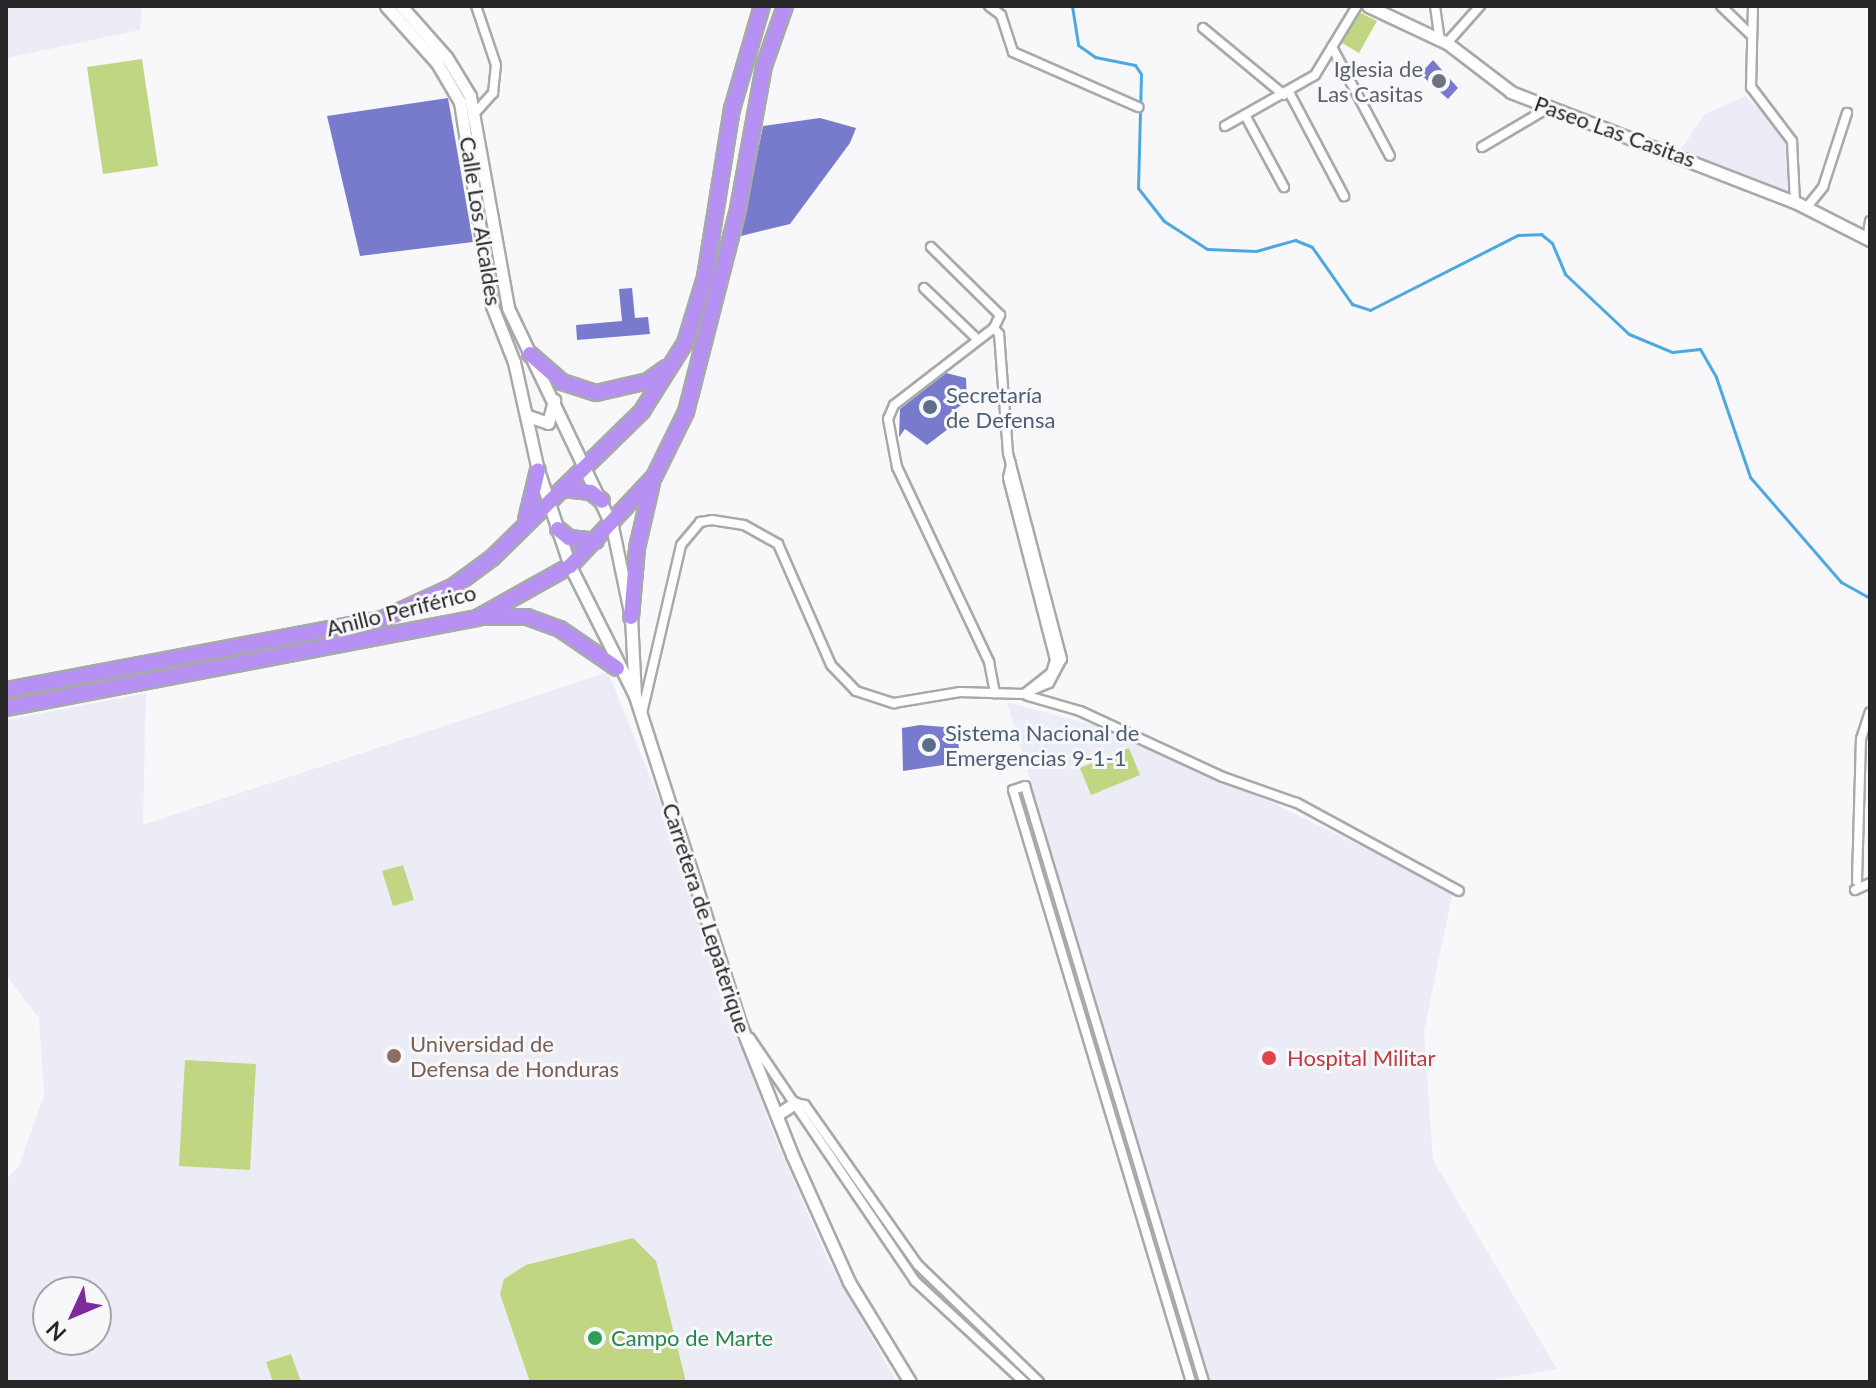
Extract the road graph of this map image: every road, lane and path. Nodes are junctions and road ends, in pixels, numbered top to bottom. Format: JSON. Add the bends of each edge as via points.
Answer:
{"nodes":[{"id":1,"x":386,"y":6,"type":"edge"},
{"id":2,"x":401,"y":6,"type":"edge"},
{"id":3,"x":476,"y":6,"type":"edge"},
{"id":4,"x":762,"y":6,"type":"edge"},
{"id":5,"x":785,"y":6,"type":"edge"},
{"id":6,"x":989,"y":6,"type":"edge"},
{"id":7,"x":1357,"y":6,"type":"edge"},
{"id":8,"x":1368,"y":6,"type":"edge"},
{"id":9,"x":1435,"y":6,"type":"edge"},
{"id":10,"x":1480,"y":6,"type":"edge"},
{"id":11,"x":1721,"y":6,"type":"edge"},
{"id":12,"x":1753,"y":6,"type":"edge"},
{"id":13,"x":1203,"y":28,"type":"dead end"},
{"id":14,"x":1751,"y":35,"type":"junction"},
{"id":15,"x":1444,"y":42,"type":"junction"},
{"id":16,"x":1332,"y":47,"type":"junction"},
{"id":17,"x":1286,"y":93,"type":"junction"},
{"id":18,"x":1138,"y":107,"type":"dead end"},
{"id":19,"x":1551,"y":107,"type":"junction"},
{"id":20,"x":475,"y":113,"type":"junction"},
{"id":21,"x":1847,"y":113,"type":"dead end"},
{"id":22,"x":1245,"y":115,"type":"junction"},
{"id":23,"x":1225,"y":126,"type":"dead end"},
{"id":24,"x":1482,"y":147,"type":"dead end"},
{"id":25,"x":1390,"y":156,"type":"dead end"},
{"id":26,"x":1284,"y":187,"type":"dead end"},
{"id":27,"x":1344,"y":196,"type":"dead end"},
{"id":28,"x":1795,"y":202,"type":"junction"},
{"id":29,"x":1807,"y":207,"type":"junction"},
{"id":30,"x":1870,"y":221,"type":"edge"},
{"id":31,"x":1868,"y":240,"type":"edge"},
{"id":32,"x":931,"y":247,"type":"dead end"},
{"id":33,"x":924,"y":288,"type":"dead end"},
{"id":34,"x":994,"y":328,"type":"junction"},
{"id":35,"x":975,"y":337,"type":"junction"},
{"id":36,"x":530,"y":354,"type":"junction"},
{"id":37,"x":675,"y":360,"type":"junction"},
{"id":38,"x":554,"y":398,"type":"junction"},
{"id":39,"x":528,"y":416,"type":"junction"},
{"id":40,"x":587,"y":466,"type":"junction"},
{"id":41,"x":538,"y":470,"type":"junction"},
{"id":42,"x":654,"y":477,"type":"junction"},
{"id":43,"x":563,"y":489,"type":"junction"},
{"id":44,"x":602,"y":501,"type":"junction"},
{"id":45,"x":549,"y":503,"type":"junction"},
{"id":46,"x":612,"y":526,"type":"junction"},
{"id":47,"x":558,"y":529,"type":"junction"},
{"id":48,"x":517,"y":534,"type":"junction"},
{"id":49,"x":596,"y":541,"type":"junction"},
{"id":50,"x":570,"y":566,"type":"junction"},
{"id":51,"x":478,"y":617,"type":"junction"},
{"id":52,"x":631,"y":617,"type":"junction"},
{"id":53,"x":617,"y":668,"type":"junction"},
{"id":54,"x":6,"y":690,"type":"edge"},
{"id":55,"x":995,"y":693,"type":"junction"},
{"id":56,"x":1023,"y":694,"type":"junction"},
{"id":57,"x":635,"y":696,"type":"junction"},
{"id":58,"x":6,"y":708,"type":"edge"},
{"id":59,"x":1870,"y":712,"type":"edge"},
{"id":60,"x":641,"y":715,"type":"junction"},
{"id":61,"x":1870,"y":844,"type":"edge"},
{"id":62,"x":1858,"y":847,"type":"junction"},
{"id":63,"x":1870,"y":883,"type":"edge"},
{"id":64,"x":1459,"y":891,"type":"dead end"},
{"id":65,"x":741,"y":1026,"type":"junction"},
{"id":66,"x":795,"y":1103,"type":"junction"},
{"id":67,"x":778,"y":1114,"type":"junction"},
{"id":68,"x":910,"y":1382,"type":"edge"},
{"id":69,"x":1024,"y":1382,"type":"edge"},
{"id":70,"x":1039,"y":1382,"type":"edge"},
{"id":71,"x":1191,"y":1382,"type":"edge"},
{"id":72,"x":1204,"y":1382,"type":"edge"}],
"edges":[{"from":1,"to":39,"type":"main road","name":"Calle Los Alcaldes","via":[[437,63],[460,102],[492,306]]},
{"from":2,"to":20,"type":"main road","name":"Calle Los Alcaldes","via":[[460,76]]},
{"from":3,"to":20,"type":"street","via":[[496,65],[493,93]]},
{"from":4,"to":37,"type":"highway","name":"Anillo Periférico","via":[[723,150],[705,277]]},
{"from":5,"to":42,"type":"highway","name":"Anillo Periférico","via":[[764,66],[738,209],[686,412]]},
{"from":6,"to":18,"type":"street","via":[[1001,15],[1013,52]]},
{"from":7,"to":16,"type":"street"},
{"from":8,"to":15,"type":"main road","name":"Paseo Las Casitas"},
{"from":9,"to":15,"type":"street"},
{"from":10,"to":15,"type":"street"},
{"from":11,"to":14,"type":"street"},
{"from":12,"to":14,"type":"street"},
{"from":13,"to":17,"type":"street"},
{"from":14,"to":28,"type":"street","via":[[1751,87],[1792,141]]},
{"from":15,"to":19,"type":"main road","name":"Paseo Las Casitas","via":[[1494,83]]},
{"from":16,"to":17,"type":"street","via":[[1315,75]]},
{"from":16,"to":25,"type":"street"},
{"from":17,"to":22,"type":"street"},
{"from":17,"to":27,"type":"street"},
{"from":19,"to":24,"type":"street"},
{"from":19,"to":28,"type":"main road","name":"Paseo Las Casitas"},
{"from":20,"to":36,"type":"main road","name":"Calle Los Alcaldes","via":[[505,299]]},
{"from":21,"to":29,"type":"street","via":[[1823,187]]},
{"from":22,"to":23,"type":"street"},
{"from":22,"to":26,"type":"street"},
{"from":28,"to":29,"type":"main road","name":"Paseo Las Casitas"},
{"from":29,"to":31,"type":"main road","name":"Paseo Las Casitas"},
{"from":30,"to":31,"type":"street"},
{"from":32,"to":34,"type":"street","via":[[1000,315]]},
{"from":33,"to":35,"type":"street"},
{"from":34,"to":35,"type":"street"},
{"from":34,"to":56,"type":"street","via":[[999,334],[1011,464],[1062,659],[1049,683]]},
{"from":35,"to":55,"type":"street","via":[[894,405],[888,439],[917,516],[989,662]]},
{"from":36,"to":37,"type":"highway","via":[[562,382],[596,393],[648,381]]},
{"from":36,"to":38,"type":"main road","name":"Calle Los Alcaldes"},
{"from":37,"to":40,"type":"highway","name":"Anillo Periférico","via":[[642,411]]},
{"from":38,"to":39,"type":"main road","via":[[548,423]]},
{"from":38,"to":40,"type":"main road","name":"Calle Los Alcaldes"},
{"from":39,"to":41,"type":"main road","name":"Calle Los Alcaldes"},
{"from":40,"to":43,"type":"highway","name":"Anillo Periférico"},
{"from":40,"to":44,"type":"main road","name":"Carretera de Lepaterique"},
{"from":41,"to":45,"type":"main road","name":"Calle Los Alcaldes"},
{"from":41,"to":48,"type":"highway","via":[[534,502]]},
{"from":42,"to":46,"type":"highway","name":"Anillo Periférico"},
{"from":42,"to":52,"type":"highway","via":[[637,548]]},
{"from":43,"to":44,"type":"highway","via":[[591,492]]},
{"from":43,"to":45,"type":"highway","name":"Anillo Periférico"},
{"from":44,"to":46,"type":"main road","name":"Carretera de Lepaterique"},
{"from":45,"to":47,"type":"main road","name":"Carretera de Lepaterique"},
{"from":45,"to":48,"type":"highway","name":"Anillo Periférico"},
{"from":46,"to":49,"type":"highway","name":"Anillo Periférico"},
{"from":46,"to":52,"type":"main road","name":"Carretera de Lepaterique"},
{"from":47,"to":49,"type":"highway","via":[[582,542]]},
{"from":47,"to":50,"type":"main road","name":"Carretera de Lepaterique"},
{"from":48,"to":54,"type":"highway","name":"Anillo Periférico","via":[[454,586],[382,619]]},
{"from":49,"to":50,"type":"highway","name":"Anillo Periférico"},
{"from":50,"to":51,"type":"highway","name":"Anillo Periférico"},
{"from":50,"to":53,"type":"main road","name":"Carretera de Lepaterique"},
{"from":51,"to":53,"type":"highway","via":[[527,617],[560,629]]},
{"from":51,"to":58,"type":"highway","name":"Anillo Periférico"},
{"from":52,"to":57,"type":"main road","name":"Carretera de Lepaterique"},
{"from":53,"to":57,"type":"main road","name":"Carretera de Lepaterique"},
{"from":55,"to":56,"type":"street"},
{"from":55,"to":60,"type":"street","via":[[883,703],[856,691],[831,665],[778,544],[744,525],[712,520],[700,522],[681,545]]},
{"from":56,"to":64,"type":"street","via":[[1080,711],[1223,777],[1297,803]]},
{"from":57,"to":60,"type":"main road","name":"Carretera de Lepaterique"},
{"from":59,"to":62,"type":"street","via":[[1861,739]]},
{"from":60,"to":65,"type":"main road","name":"Carretera de Lepaterique"},
{"from":61,"to":62,"type":"street"},
{"from":62,"to":63,"type":"street","via":[[1856,886]]},
{"from":65,"to":66,"type":"street"},
{"from":65,"to":67,"type":"main road","name":"Carretera de Lepaterique"},
{"from":66,"to":67,"type":"main road"},
{"from":66,"to":69,"type":"street","via":[[915,1281]]},
{"from":66,"to":70,"type":"street","via":[[805,1105],[918,1265]]},
{"from":67,"to":68,"type":"main road","name":"Carretera de Lepaterique","via":[[868,1311]]},
{"from":71,"to":72,"type":"street","via":[[1013,790],[1025,786]]}]}
